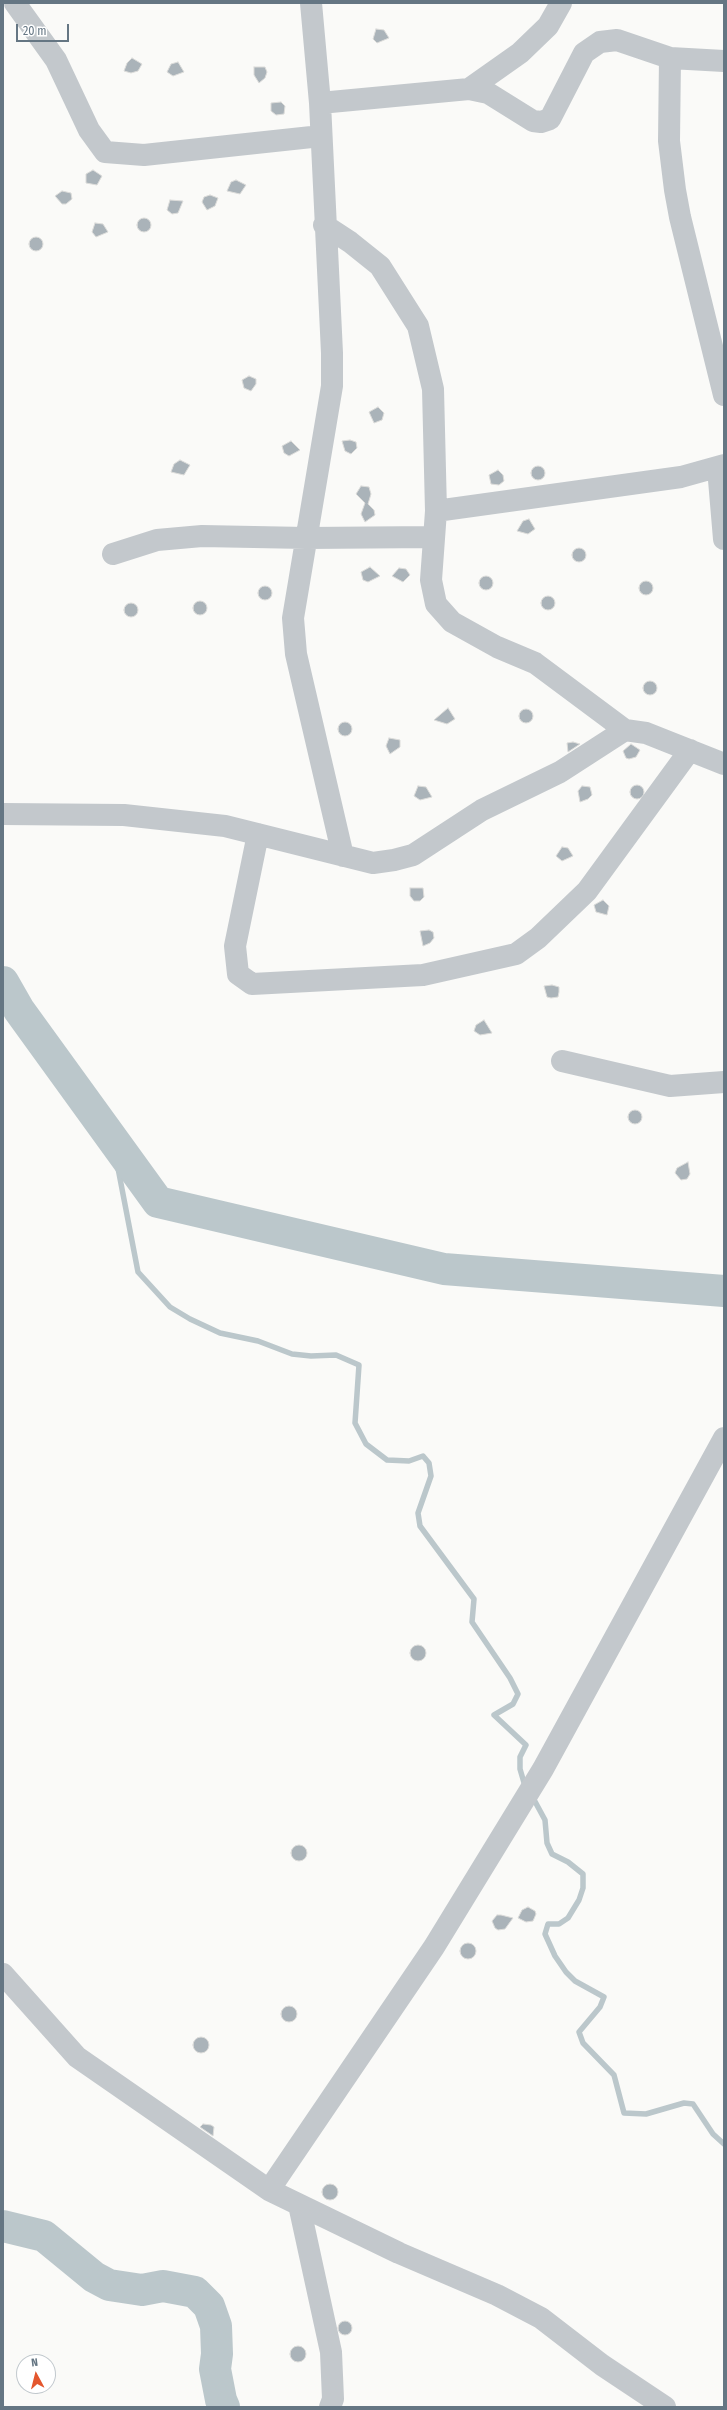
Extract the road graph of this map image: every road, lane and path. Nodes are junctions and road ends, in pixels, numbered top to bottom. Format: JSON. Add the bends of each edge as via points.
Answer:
{"nodes":[{"id":1,"x":15,"y":3,"type":"edge"},
{"id":2,"x":311,"y":3,"type":"edge"},
{"id":3,"x":561,"y":3,"type":"edge"},
{"id":4,"x":670,"y":58,"type":"junction"},
{"id":5,"x":724,"y":61,"type":"edge"},
{"id":6,"x":469,"y":89,"type":"junction"},
{"id":7,"x":320,"y":102,"type":"junction"},
{"id":8,"x":321,"y":136,"type":"junction"},
{"id":9,"x":324,"y":225,"type":"junction"},
{"id":10,"x":724,"y":395,"type":"edge"},
{"id":11,"x":721,"y":466,"type":"edge"},
{"id":12,"x":436,"y":511,"type":"junction"},
{"id":13,"x":434,"y":537,"type":"junction"},
{"id":14,"x":306,"y":538,"type":"junction"},
{"id":15,"x":724,"y":539,"type":"edge"},
{"id":16,"x":113,"y":554,"type":"dead end"},
{"id":17,"x":625,"y":730,"type":"junction"},
{"id":18,"x":690,"y":750,"type":"junction"},
{"id":19,"x":724,"y":764,"type":"edge"},
{"id":20,"x":3,"y":814,"type":"edge"},
{"id":21,"x":258,"y":834,"type":"junction"},
{"id":22,"x":343,"y":856,"type":"junction"},
{"id":23,"x":562,"y":1061,"type":"dead end"},
{"id":24,"x":724,"y":1082,"type":"edge"},
{"id":25,"x":724,"y":1438,"type":"edge"},
{"id":26,"x":3,"y":1974,"type":"edge"},
{"id":27,"x":269,"y":2190,"type":"junction"},
{"id":28,"x":299,"y":2205,"type":"junction"},
{"id":29,"x":330,"y":2407,"type":"edge"},
{"id":30,"x":665,"y":2407,"type":"edge"}],
"edges":[{"from":1,"to":8,"type":"street","via":[[56,60],[89,130],[105,152],[144,156]]},
{"from":2,"to":7,"type":"street"},
{"from":3,"to":6,"type":"street","via":[[548,26],[520,53]]},
{"from":4,"to":5,"type":"street"},
{"from":4,"to":6,"type":"street","via":[[617,40],[600,42],[584,53],[550,118],[541,122],[534,121],[488,93]]},
{"from":4,"to":10,"type":"street","via":[[669,141],[675,190]]},
{"from":6,"to":7,"type":"street"},
{"from":7,"to":8,"type":"street"},
{"from":8,"to":9,"type":"street"},
{"from":9,"to":12,"type":"street","via":[[380,266],[418,326],[433,389]]},
{"from":9,"to":14,"type":"street","via":[[332,386]]},
{"from":11,"to":12,"type":"street","via":[[681,477]]},
{"from":11,"to":15,"type":"street"},
{"from":12,"to":13,"type":"street"},
{"from":13,"to":14,"type":"street"},
{"from":13,"to":17,"type":"street","via":[[431,580],[436,604],[452,622],[497,647],[535,663]]},
{"from":14,"to":16,"type":"street","via":[[202,536],[157,540]]},
{"from":14,"to":22,"type":"street","via":[[293,618],[296,654]]},
{"from":17,"to":18,"type":"street","via":[[646,733]]},
{"from":17,"to":22,"type":"street","via":[[560,772],[482,810],[413,854],[373,863]]},
{"from":18,"to":19,"type":"street"},
{"from":18,"to":21,"type":"street","via":[[587,891],[538,938],[516,954],[431,973],[252,984],[238,974],[235,946]]},
{"from":20,"to":21,"type":"street","via":[[124,815],[225,826]]},
{"from":21,"to":22,"type":"street"},
{"from":23,"to":24,"type":"street","via":[[670,1086]]},
{"from":25,"to":27,"type":"street","via":[[543,1770],[434,1948]]},
{"from":26,"to":27,"type":"street","via":[[77,2057]]},
{"from":27,"to":28,"type":"street"},
{"from":28,"to":29,"type":"street","via":[[331,2352],[333,2399]]},
{"from":28,"to":30,"type":"street","via":[[399,2253],[497,2295],[541,2318],[602,2365]]}]}
